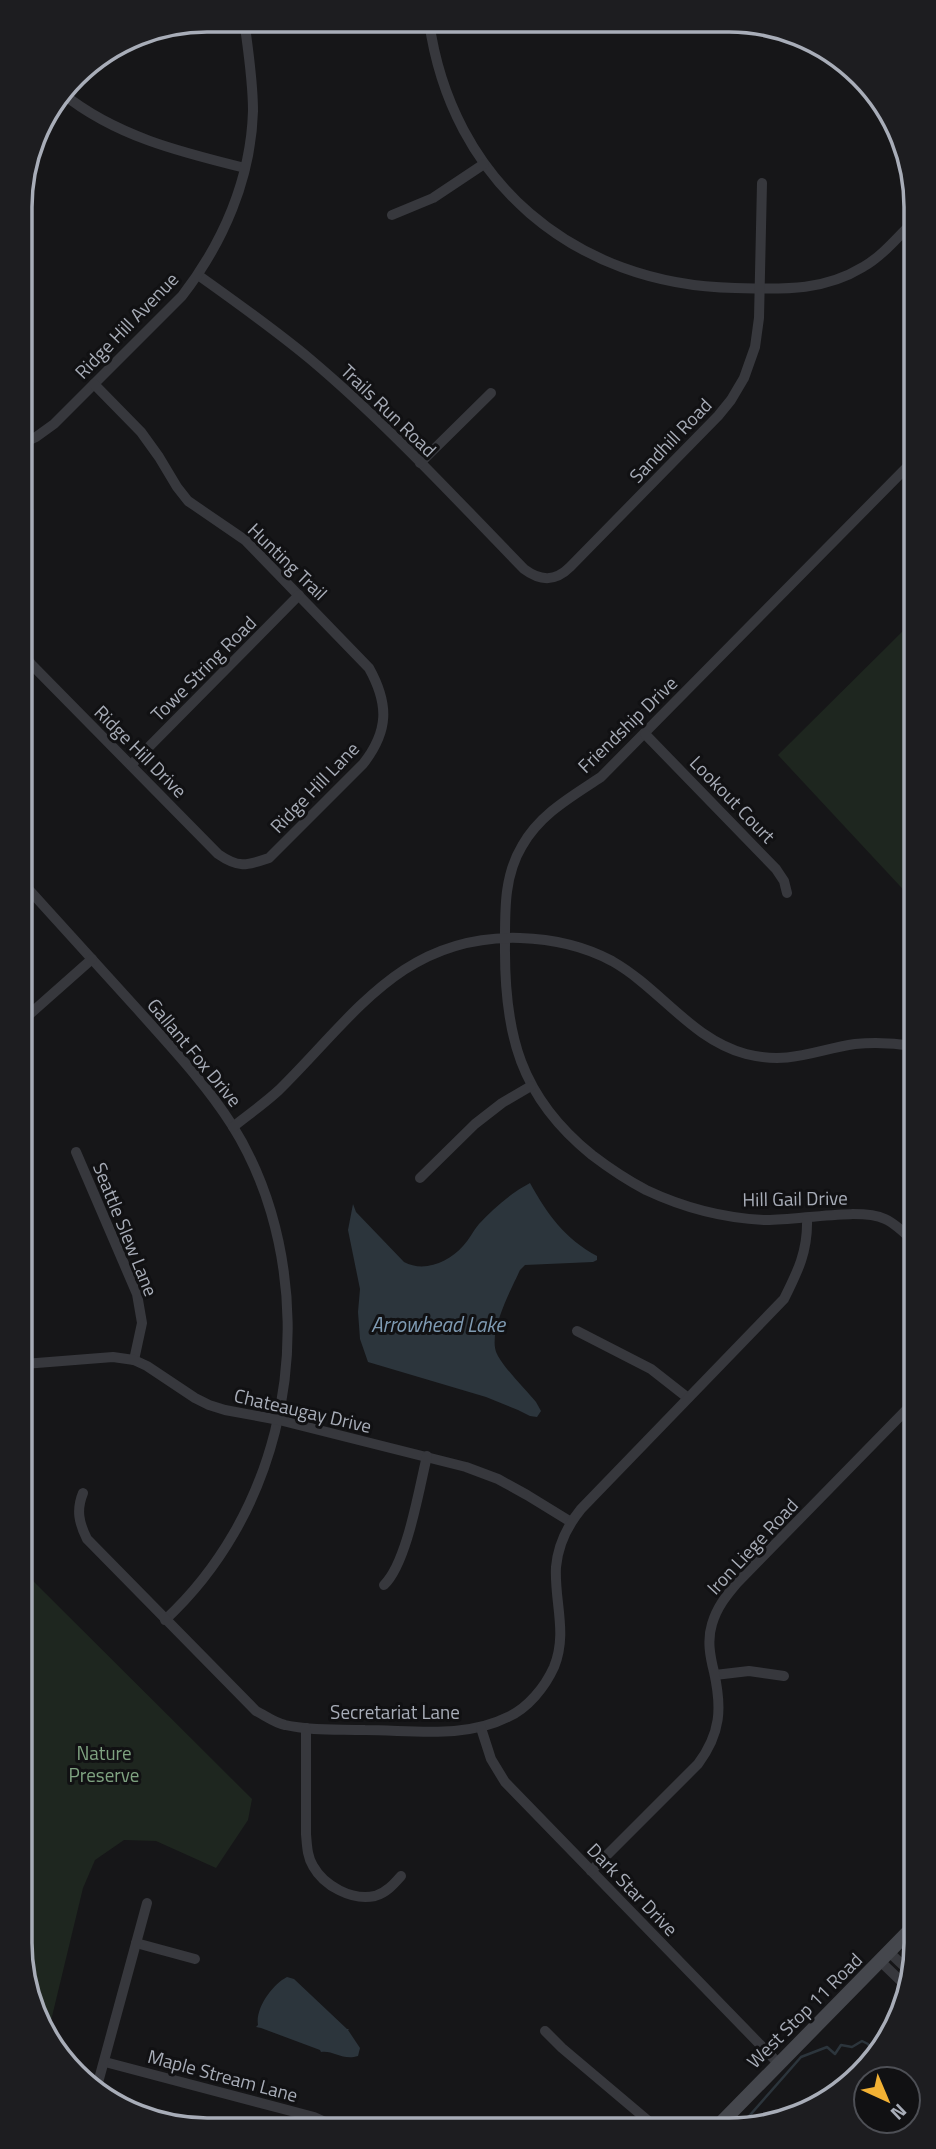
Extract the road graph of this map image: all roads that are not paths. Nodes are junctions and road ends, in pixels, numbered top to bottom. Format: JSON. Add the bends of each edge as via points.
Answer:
{"nodes":[{"id":1,"x":246,"y":32,"type":"edge"},
{"id":2,"x":431,"y":32,"type":"edge"},
{"id":3,"x":69,"y":99,"type":"edge"},
{"id":4,"x":484,"y":164,"type":"junction"},
{"id":5,"x":245,"y":169,"type":"junction"},
{"id":6,"x":762,"y":183,"type":"dead end"},
{"id":7,"x":392,"y":215,"type":"dead end"},
{"id":8,"x":904,"y":231,"type":"edge"},
{"id":9,"x":198,"y":275,"type":"junction"},
{"id":10,"x":760,"y":289,"type":"junction"},
{"id":11,"x":94,"y":384,"type":"junction"},
{"id":12,"x":491,"y":393,"type":"dead end"},
{"id":13,"x":32,"y":439,"type":"edge"},
{"id":14,"x":420,"y":463,"type":"junction"},
{"id":15,"x":904,"y":470,"type":"edge"},
{"id":16,"x":546,"y":579,"type":"joint"},
{"id":17,"x":299,"y":595,"type":"junction"},
{"id":18,"x":32,"y":665,"type":"edge"},
{"id":19,"x":384,"y":712,"type":"joint"},
{"id":20,"x":645,"y":734,"type":"junction"},
{"id":21,"x":131,"y":765,"type":"junction"},
{"id":22,"x":245,"y":865,"type":"joint"},
{"id":23,"x":32,"y":893,"type":"edge"},
{"id":24,"x":788,"y":893,"type":"dead end"},
{"id":25,"x":505,"y":937,"type":"junction"},
{"id":26,"x":92,"y":959,"type":"junction"},
{"id":27,"x":32,"y":1012,"type":"edge"},
{"id":28,"x":904,"y":1045,"type":"edge"},
{"id":29,"x":531,"y":1086,"type":"junction"},
{"id":30,"x":233,"y":1126,"type":"junction"},
{"id":31,"x":76,"y":1152,"type":"dead end"},
{"id":32,"x":420,"y":1178,"type":"dead end"},
{"id":33,"x":807,"y":1219,"type":"junction"},
{"id":34,"x":904,"y":1234,"type":"edge"},
{"id":35,"x":577,"y":1331,"type":"dead end"},
{"id":36,"x":134,"y":1360,"type":"junction"},
{"id":37,"x":32,"y":1363,"type":"edge"},
{"id":38,"x":688,"y":1398,"type":"junction"},
{"id":39,"x":904,"y":1412,"type":"edge"},
{"id":40,"x":279,"y":1420,"type":"junction"},
{"id":41,"x":427,"y":1457,"type":"junction"},
{"id":42,"x":83,"y":1493,"type":"dead end"},
{"id":43,"x":571,"y":1522,"type":"junction"},
{"id":44,"x":384,"y":1584,"type":"dead end"},
{"id":45,"x":165,"y":1620,"type":"junction"},
{"id":46,"x":715,"y":1675,"type":"junction"},
{"id":47,"x":784,"y":1676,"type":"dead end"},
{"id":48,"x":306,"y":1728,"type":"junction"},
{"id":49,"x":481,"y":1728,"type":"junction"},
{"id":50,"x":591,"y":1871,"type":"junction"},
{"id":51,"x":401,"y":1876,"type":"dead end"},
{"id":52,"x":147,"y":1903,"type":"dead end"},
{"id":53,"x":904,"y":1937,"type":"edge"},
{"id":54,"x":136,"y":1943,"type":"junction"},
{"id":55,"x":885,"y":1957,"type":"junction"},
{"id":56,"x":195,"y":1959,"type":"dead end"},
{"id":57,"x":902,"y":1967,"type":"edge"},
{"id":58,"x":901,"y":1979,"type":"edge"},
{"id":59,"x":545,"y":2031,"type":"dead end"},
{"id":60,"x":105,"y":2062,"type":"junction"},
{"id":61,"x":778,"y":2063,"type":"junction"},
{"id":62,"x":99,"y":2080,"type":"edge"},
{"id":63,"x":316,"y":2118,"type":"edge"},
{"id":64,"x":645,"y":2118,"type":"edge"},
{"id":65,"x":726,"y":2118,"type":"edge"}],
"edges":[{"from":1,"to":5,"type":"street","name":"Ridge Hill Avenue","via":[[253,114]]},
{"from":2,"to":4,"type":"street","via":[[441,78],[460,126]]},
{"from":3,"to":5,"type":"street","via":[[157,145]]},
{"from":4,"to":7,"type":"street","via":[[433,198]]},
{"from":4,"to":10,"type":"street","via":[[537,219],[601,260],[669,282]]},
{"from":5,"to":9,"type":"street","name":"Ridge Hill Avenue","via":[[230,217]]},
{"from":6,"to":10,"type":"street","name":"Sandhill Road"},
{"from":8,"to":10,"type":"street","via":[[864,267],[830,283],[804,289]]},
{"from":9,"to":11,"type":"street","name":"Ridge Hill Avenue"},
{"from":9,"to":14,"type":"street","name":"Trails Run Road","via":[[310,359]]},
{"from":10,"to":16,"type":"street","name":"Sandhill Road","via":[[755,347],[731,400],[564,573]]},
{"from":11,"to":13,"type":"street","name":"Ridge Hill Avenue","via":[[54,424]]},
{"from":11,"to":17,"type":"street","name":"Hunting Trail","via":[[141,432],[188,501],[245,540]]},
{"from":12,"to":14,"type":"street"},
{"from":14,"to":16,"type":"street","name":"Trails Run Road","via":[[524,569]]},
{"from":15,"to":20,"type":"street","name":"Friendship Drive"},
{"from":17,"to":19,"type":"street","name":"Hunting Trail","via":[[369,668]]},
{"from":17,"to":21,"type":"street","name":"Towe String Road"},
{"from":18,"to":21,"type":"street","name":"Ridge Hill Drive"},
{"from":19,"to":22,"type":"street","name":"Ridge Hill Lane","via":[[380,738],[363,764],[269,858]]},
{"from":20,"to":24,"type":"street","name":"Lookout Court","via":[[776,869]]},
{"from":20,"to":25,"type":"street","name":"Friendship Drive","via":[[601,777],[537,825],[522,846],[506,890]]},
{"from":21,"to":22,"type":"street","name":"Ridge Hill Drive","via":[[218,854]]},
{"from":23,"to":26,"type":"street","name":"Gallant Fox Drive"},
{"from":25,"to":28,"type":"street","via":[[563,943],[611,961],[646,984],[699,1032],[745,1054],[791,1058],[854,1045]]},
{"from":25,"to":29,"type":"street","name":"Hill Gail Drive","via":[[508,1017]]},
{"from":25,"to":30,"type":"street","via":[[454,945],[394,975],[276,1092]]},
{"from":26,"to":27,"type":"street"},
{"from":26,"to":30,"type":"street","name":"Gallant Fox Drive","via":[[197,1075]]},
{"from":29,"to":32,"type":"street","via":[[475,1124]]},
{"from":29,"to":33,"type":"street","name":"Hill Gail Drive","via":[[571,1138],[611,1170],[645,1189],[726,1216]]},
{"from":30,"to":40,"type":"street","name":"Gallant Fox Drive","via":[[266,1196],[284,1269],[289,1346]]},
{"from":31,"to":36,"type":"street","name":"Seattle Slew Lane","via":[[137,1294],[142,1323]]},
{"from":33,"to":34,"type":"street","name":"Hill Gail Drive","via":[[868,1214],[885,1219]]},
{"from":33,"to":38,"type":"street","name":"Secretariat Lane","via":[[806,1249],[784,1299]]},
{"from":35,"to":38,"type":"street","via":[[648,1367]]},
{"from":36,"to":37,"type":"street","name":"Chateaugay Drive","via":[[113,1357]]},
{"from":36,"to":40,"type":"street","name":"Chateaugay Drive","via":[[209,1405]]},
{"from":38,"to":43,"type":"street","name":"Secretariat Lane"},
{"from":39,"to":46,"type":"street","name":"Iron Liege Road","via":[[718,1606],[709,1652]]},
{"from":40,"to":41,"type":"street","name":"Chateaugay Drive"},
{"from":40,"to":45,"type":"street","name":"Gallant Fox Drive","via":[[261,1478],[237,1527],[194,1590]]},
{"from":41,"to":43,"type":"street","name":"Chateaugay Drive","via":[[498,1479]]},
{"from":41,"to":44,"type":"street","via":[[403,1555]]},
{"from":42,"to":45,"type":"street","name":"Secretariat Lane","via":[[79,1515],[87,1539]]},
{"from":43,"to":49,"type":"street","name":"Secretariat Lane","via":[[556,1568],[561,1629],[554,1667],[530,1702]]},
{"from":45,"to":48,"type":"street","name":"Secretariat Lane","via":[[256,1712],[282,1725]]},
{"from":46,"to":47,"type":"street","via":[[749,1671]]},
{"from":46,"to":50,"type":"street","name":"Iron Liege Road","via":[[720,1713],[706,1753]]},
{"from":48,"to":49,"type":"street","name":"Secretariat Lane"},
{"from":48,"to":51,"type":"street","via":[[306,1834],[313,1867],[338,1890],[359,1896],[375,1896]]},
{"from":49,"to":50,"type":"street","name":"Dark Star Drive","via":[[505,1782]]},
{"from":50,"to":61,"type":"street","name":"Dark Star Drive"},
{"from":52,"to":54,"type":"street"},
{"from":53,"to":55,"type":"main road","name":"West Stop 11 Road"},
{"from":54,"to":56,"type":"street"},
{"from":54,"to":60,"type":"street"},
{"from":55,"to":57,"type":"street"},
{"from":55,"to":58,"type":"street"},
{"from":55,"to":61,"type":"main road","name":"West Stop 11 Road"},
{"from":59,"to":64,"type":"street"},
{"from":60,"to":62,"type":"street"},
{"from":60,"to":63,"type":"street","name":"Maple Stream Lane"},
{"from":61,"to":65,"type":"main road","name":"West Stop 11 Road"}]}
